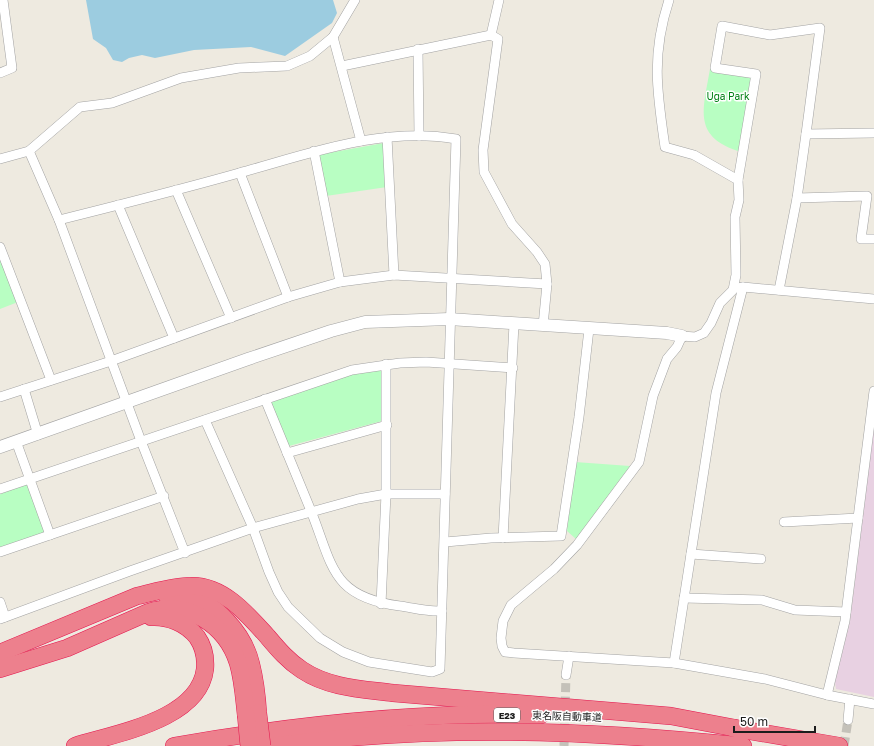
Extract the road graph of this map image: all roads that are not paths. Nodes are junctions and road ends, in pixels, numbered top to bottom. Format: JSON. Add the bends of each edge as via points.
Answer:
{"nodes":[{"id":1,"x":3,"y":0,"type":"edge"},
{"id":2,"x":355,"y":0,"type":"edge"},
{"id":3,"x":499,"y":0,"type":"edge"},
{"id":4,"x":669,"y":0,"type":"edge"},
{"id":5,"x":491,"y":35,"type":"junction"},
{"id":6,"x":333,"y":37,"type":"junction"},
{"id":7,"x":418,"y":49,"type":"junction"},
{"id":8,"x":342,"y":66,"type":"junction"},
{"id":9,"x":0,"y":73,"type":"edge"},
{"id":10,"x":874,"y":133,"type":"edge"},
{"id":11,"x":806,"y":134,"type":"junction"},
{"id":12,"x":419,"y":136,"type":"junction"},
{"id":13,"x":387,"y":137,"type":"junction"},
{"id":14,"x":361,"y":141,"type":"junction"},
{"id":15,"x":29,"y":151,"type":"junction"},
{"id":16,"x":314,"y":151,"type":"junction"},
{"id":17,"x":0,"y":159,"type":"edge"},
{"id":18,"x":240,"y":173,"type":"junction"},
{"id":19,"x":738,"y":180,"type":"junction"},
{"id":20,"x":176,"y":190,"type":"junction"},
{"id":21,"x":797,"y":198,"type":"junction"},
{"id":22,"x":118,"y":205,"type":"junction"},
{"id":23,"x":59,"y":220,"type":"junction"},
{"id":24,"x":874,"y":239,"type":"edge"},
{"id":25,"x":0,"y":247,"type":"edge"},
{"id":26,"x":394,"y":275,"type":"junction"},
{"id":27,"x":453,"y":278,"type":"junction"},
{"id":28,"x":340,"y":282,"type":"junction"},
{"id":29,"x":547,"y":284,"type":"junction"},
{"id":30,"x":743,"y":287,"type":"junction"},
{"id":31,"x":732,"y":290,"type":"junction"},
{"id":32,"x":779,"y":290,"type":"junction"},
{"id":33,"x":288,"y":297,"type":"junction"},
{"id":34,"x":874,"y":299,"type":"edge"},
{"id":35,"x":231,"y":318,"type":"junction"},
{"id":36,"x":450,"y":319,"type":"junction"},
{"id":37,"x":514,"y":324,"type":"junction"},
{"id":38,"x":543,"y":326,"type":"junction"},
{"id":39,"x":589,"y":329,"type":"junction"},
{"id":40,"x":682,"y":336,"type":"junction"},
{"id":41,"x":174,"y":338,"type":"junction"},
{"id":42,"x":111,"y":361,"type":"junction"},
{"id":43,"x":386,"y":364,"type":"junction"},
{"id":44,"x":450,"y":364,"type":"junction"},
{"id":45,"x":513,"y":368,"type":"junction"},
{"id":46,"x":51,"y":380,"type":"junction"},
{"id":47,"x":24,"y":389,"type":"junction"},
{"id":48,"x":874,"y":391,"type":"edge"},
{"id":49,"x":0,"y":397,"type":"edge"},
{"id":50,"x":264,"y":399,"type":"junction"},
{"id":51,"x":127,"y":403,"type":"junction"},
{"id":52,"x":205,"y":420,"type":"junction"},
{"id":53,"x":387,"y":425,"type":"junction"},
{"id":54,"x":38,"y":435,"type":"junction"},
{"id":55,"x":141,"y":441,"type":"junction"},
{"id":56,"x":16,"y":442,"type":"junction"},
{"id":57,"x":0,"y":447,"type":"edge"},
{"id":58,"x":287,"y":452,"type":"junction"},
{"id":59,"x":30,"y":479,"type":"junction"},
{"id":60,"x":0,"y":489,"type":"edge"},
{"id":61,"x":386,"y":494,"type":"junction"},
{"id":62,"x":446,"y":494,"type":"junction"},
{"id":63,"x":164,"y":496,"type":"junction"},
{"id":64,"x":311,"y":512,"type":"junction"},
{"id":65,"x":858,"y":518,"type":"junction"},
{"id":66,"x":784,"y":522,"type":"dead end"},
{"id":67,"x":253,"y":528,"type":"junction"},
{"id":68,"x":50,"y":535,"type":"junction"},
{"id":69,"x":561,"y":536,"type":"junction"},
{"id":70,"x":503,"y":538,"type":"junction"},
{"id":71,"x":445,"y":542,"type":"junction"},
{"id":72,"x":577,"y":545,"type":"junction"},
{"id":73,"x":0,"y":552,"type":"edge"},
{"id":74,"x":184,"y":553,"type":"junction"},
{"id":75,"x":691,"y":554,"type":"junction"},
{"id":76,"x":761,"y":559,"type":"dead end"},
{"id":77,"x":137,"y":596,"type":"junction"},
{"id":78,"x":684,"y":598,"type":"junction"},
{"id":79,"x":0,"y":602,"type":"edge"},
{"id":80,"x":381,"y":604,"type":"junction"},
{"id":81,"x":442,"y":611,"type":"junction"},
{"id":82,"x":846,"y":612,"type":"junction"},
{"id":83,"x":3,"y":618,"type":"edge"},
{"id":84,"x":134,"y":620,"type":"junction"},
{"id":85,"x":38,"y":638,"type":"junction"},
{"id":86,"x":0,"y":649,"type":"edge"},
{"id":87,"x":0,"y":653,"type":"edge"},
{"id":88,"x":42,"y":656,"type":"junction"},
{"id":89,"x":569,"y":656,"type":"junction"},
{"id":90,"x":674,"y":663,"type":"junction"},
{"id":91,"x":0,"y":669,"type":"edge"},
{"id":92,"x":0,"y":675,"type":"edge"},
{"id":93,"x":566,"y":675,"type":"tunnel mouth"},
{"id":94,"x":827,"y":695,"type":"junction"},
{"id":95,"x":850,"y":699,"type":"junction"},
{"id":96,"x":874,"y":704,"type":"edge"},
{"id":97,"x":252,"y":714,"type":"junction"},
{"id":98,"x":848,"y":720,"type":"tunnel mouth"},
{"id":99,"x":744,"y":738,"type":"edge"},
{"id":100,"x":75,"y":746,"type":"edge"},
{"id":101,"x":174,"y":746,"type":"edge"},
{"id":102,"x":249,"y":746,"type":"edge"},
{"id":103,"x":262,"y":746,"type":"edge"},
{"id":104,"x":275,"y":746,"type":"edge"},
{"id":105,"x":839,"y":746,"type":"edge"}],
"edges":[{"from":1,"to":9,"type":"street","via":[[12,68]]},
{"from":2,"to":6,"type":"street"},
{"from":3,"to":5,"type":"street"},
{"from":4,"to":19,"type":"street","via":[[658,41],[657,88],[665,148],[694,156]]},
{"from":5,"to":7,"type":"street"},
{"from":5,"to":29,"type":"street","via":[[498,39],[483,150],[484,172],[512,224],[545,264]]},
{"from":6,"to":8,"type":"street"},
{"from":6,"to":15,"type":"street","via":[[310,56],[287,66],[239,68],[181,78],[112,103],[80,107]]},
{"from":7,"to":8,"type":"street"},
{"from":7,"to":12,"type":"street"},
{"from":8,"to":14,"type":"street"},
{"from":10,"to":11,"type":"street"},
{"from":11,"to":19,"type":"street","via":[[820,28],[770,34],[722,26],[715,68],[756,74]]},
{"from":11,"to":21,"type":"street"},
{"from":12,"to":13,"type":"street"},
{"from":12,"to":27,"type":"street","via":[[456,139]]},
{"from":13,"to":14,"type":"street"},
{"from":13,"to":26,"type":"street"},
{"from":14,"to":16,"type":"street"},
{"from":15,"to":17,"type":"street"},
{"from":15,"to":23,"type":"street"},
{"from":16,"to":18,"type":"street"},
{"from":16,"to":28,"type":"street"},
{"from":18,"to":20,"type":"street"},
{"from":18,"to":33,"type":"street"},
{"from":19,"to":31,"type":"street","via":[[739,200],[735,217],[736,275]]},
{"from":20,"to":22,"type":"street"},
{"from":20,"to":35,"type":"street"},
{"from":21,"to":24,"type":"street","via":[[868,196],[861,239]]},
{"from":21,"to":32,"type":"street"},
{"from":22,"to":23,"type":"street"},
{"from":22,"to":41,"type":"street"},
{"from":23,"to":42,"type":"street"},
{"from":25,"to":46,"type":"street"},
{"from":26,"to":27,"type":"street"},
{"from":26,"to":28,"type":"street"},
{"from":27,"to":29,"type":"street"},
{"from":27,"to":36,"type":"street"},
{"from":28,"to":33,"type":"street"},
{"from":29,"to":38,"type":"street"},
{"from":30,"to":31,"type":"street"},
{"from":30,"to":32,"type":"street"},
{"from":30,"to":75,"type":"street","via":[[716,393]]},
{"from":31,"to":40,"type":"street","via":[[720,303],[704,333],[695,337]]},
{"from":32,"to":34,"type":"street"},
{"from":33,"to":35,"type":"street"},
{"from":35,"to":41,"type":"street"},
{"from":36,"to":37,"type":"street"},
{"from":36,"to":44,"type":"street"},
{"from":36,"to":51,"type":"street","via":[[365,322],[331,331]]},
{"from":37,"to":38,"type":"street"},
{"from":37,"to":45,"type":"street"},
{"from":38,"to":39,"type":"street"},
{"from":39,"to":40,"type":"street"},
{"from":39,"to":69,"type":"street","via":[[580,417]]},
{"from":40,"to":72,"type":"street","via":[[667,359],[653,396],[639,462]]},
{"from":41,"to":42,"type":"street"},
{"from":42,"to":46,"type":"street"},
{"from":42,"to":51,"type":"street"},
{"from":43,"to":44,"type":"street"},
{"from":43,"to":50,"type":"street","via":[[352,370]]},
{"from":43,"to":53,"type":"street"},
{"from":44,"to":45,"type":"street"},
{"from":44,"to":62,"type":"street"},
{"from":45,"to":70,"type":"street"},
{"from":46,"to":47,"type":"street"},
{"from":47,"to":49,"type":"street"},
{"from":47,"to":54,"type":"street"},
{"from":48,"to":65,"type":"street"},
{"from":50,"to":52,"type":"street"},
{"from":50,"to":58,"type":"street"},
{"from":51,"to":54,"type":"street"},
{"from":51,"to":55,"type":"street"},
{"from":52,"to":55,"type":"street"},
{"from":52,"to":67,"type":"street"},
{"from":53,"to":58,"type":"street"},
{"from":53,"to":61,"type":"street"},
{"from":54,"to":56,"type":"street"},
{"from":55,"to":59,"type":"street"},
{"from":55,"to":63,"type":"street"},
{"from":56,"to":57,"type":"street"},
{"from":56,"to":59,"type":"street"},
{"from":58,"to":64,"type":"street"},
{"from":59,"to":60,"type":"street"},
{"from":59,"to":68,"type":"street"},
{"from":61,"to":62,"type":"street"},
{"from":61,"to":64,"type":"street"},
{"from":61,"to":80,"type":"street"},
{"from":62,"to":71,"type":"street"},
{"from":63,"to":68,"type":"street"},
{"from":63,"to":74,"type":"street"},
{"from":64,"to":67,"type":"street"},
{"from":64,"to":80,"type":"street","via":[[337,578],[353,592]]},
{"from":65,"to":66,"type":"street"},
{"from":65,"to":82,"type":"street"},
{"from":67,"to":74,"type":"street"},
{"from":67,"to":81,"type":"street","via":[[269,572],[288,607],[320,638],[358,658],[432,672],[440,669]]},
{"from":68,"to":73,"type":"street"},
{"from":69,"to":70,"type":"street"},
{"from":69,"to":72,"type":"street"},
{"from":70,"to":71,"type":"street"},
{"from":71,"to":81,"type":"street"},
{"from":72,"to":89,"type":"street","via":[[554,569],[511,605],[503,621],[501,638],[505,652]]},
{"from":74,"to":83,"type":"street"},
{"from":75,"to":76,"type":"street"},
{"from":75,"to":78,"type":"street"},
{"from":77,"to":85,"type":"highway"},
{"from":77,"to":97,"type":"highway","via":[[182,596],[205,604],[224,618],[239,636],[251,663]]},
{"from":77,"to":99,"type":"highway","via":[[192,586],[220,594],[243,611],[289,660],[303,671],[321,681],[350,688],[671,716]]},
{"from":78,"to":82,"type":"street","via":[[762,600],[794,610]]},
{"from":78,"to":90,"type":"street"},
{"from":79,"to":83,"type":"street"},
{"from":80,"to":81,"type":"street"},
{"from":82,"to":94,"type":"street"},
{"from":84,"to":88,"type":"highway"},
{"from":84,"to":97,"type":"highway","via":[[160,608],[173,608],[206,620],[226,639],[233,651]]},
{"from":84,"to":100,"type":"highway","via":[[157,616],[168,618],[188,628],[201,644],[204,653],[206,663],[203,681],[188,701],[170,714]]},
{"from":85,"to":86,"type":"highway"},
{"from":85,"to":87,"type":"highway"},
{"from":88,"to":91,"type":"highway"},
{"from":88,"to":92,"type":"highway"},
{"from":89,"to":90,"type":"street"},
{"from":89,"to":93,"type":"street"},
{"from":90,"to":94,"type":"street","via":[[764,679]]},
{"from":94,"to":95,"type":"street"},
{"from":95,"to":96,"type":"street"},
{"from":95,"to":98,"type":"street"},
{"from":97,"to":102,"type":"highway","bridge":true},
{"from":97,"to":103,"type":"highway","bridge":true},
{"from":99,"to":101,"type":"highway","name":"東名阪自動車道","number":"E23","via":[[609,717],[478,715],[409,717],[286,728]]},
{"from":99,"to":104,"type":"highway","name":"東名阪自動車道","number":"E23","via":[[485,730],[411,732]]},
{"from":99,"to":105,"type":"highway","name":"東名阪自動車道","number":"E23"}]}
